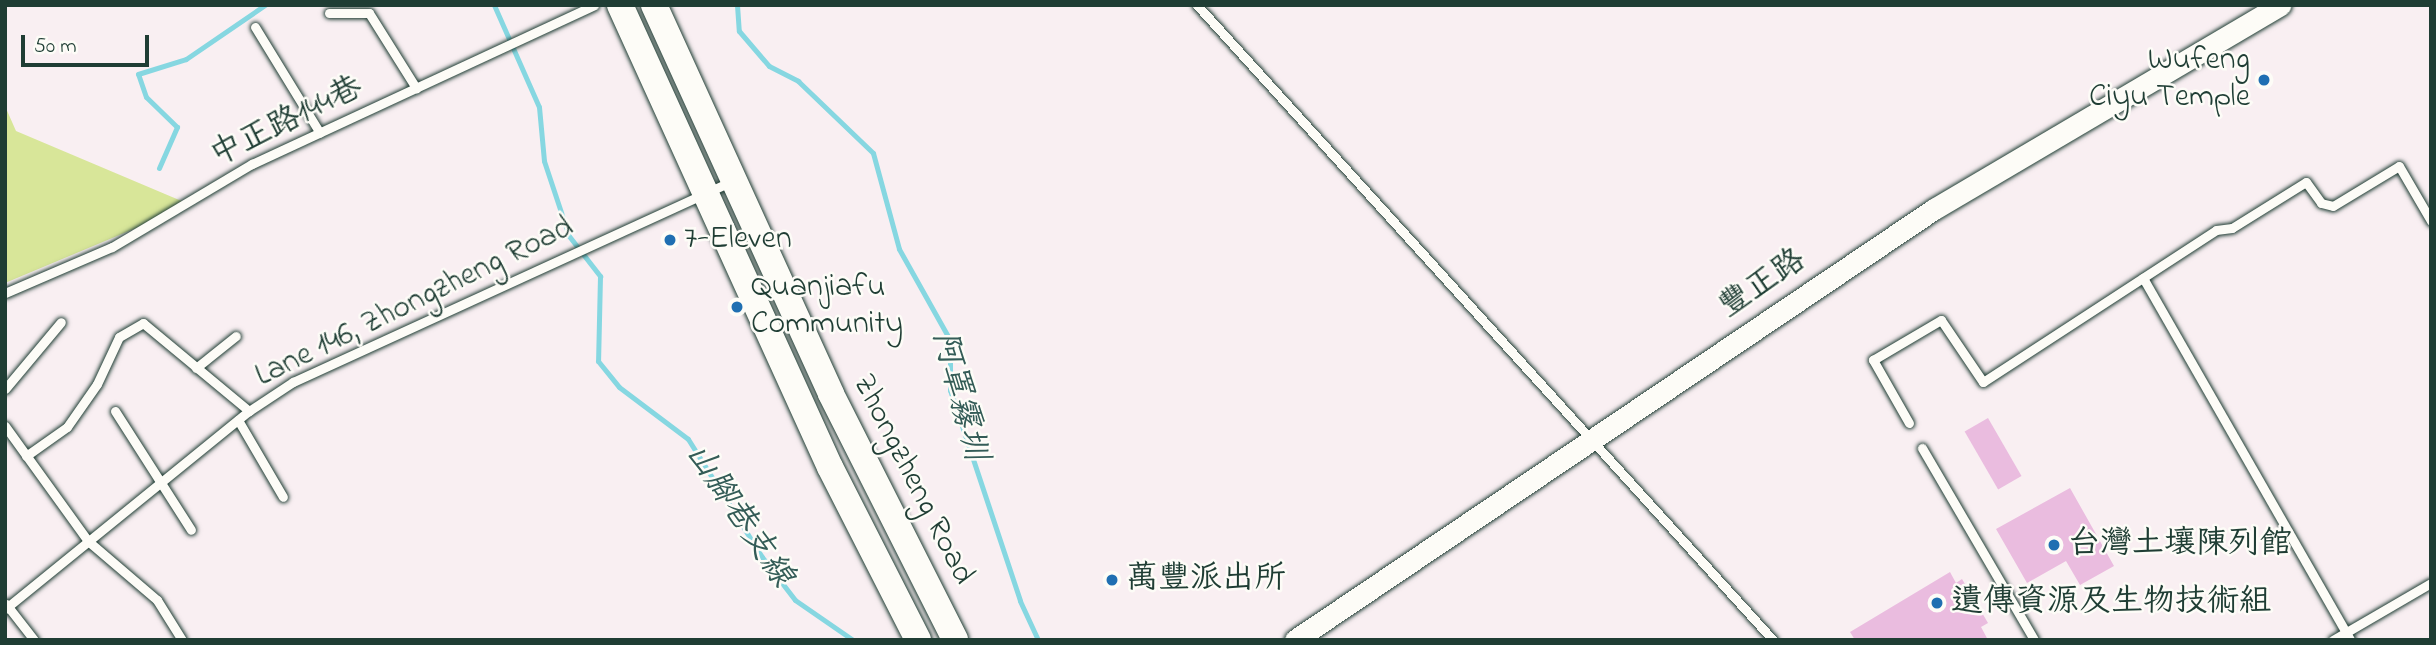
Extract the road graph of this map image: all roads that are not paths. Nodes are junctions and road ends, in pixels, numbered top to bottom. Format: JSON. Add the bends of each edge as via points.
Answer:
{"nodes":[{"id":1,"x":594,"y":5,"type":"edge"},
{"id":2,"x":620,"y":5,"type":"edge"},
{"id":3,"x":654,"y":5,"type":"edge"},
{"id":4,"x":1197,"y":5,"type":"edge"},
{"id":5,"x":2280,"y":5,"type":"edge"},
{"id":6,"x":329,"y":13,"type":"dead end"},
{"id":7,"x":255,"y":27,"type":"dead end"},
{"id":8,"x":416,"y":88,"type":"junction"},
{"id":9,"x":320,"y":133,"type":"junction"},
{"id":10,"x":737,"y":179,"type":"junction"},
{"id":11,"x":705,"y":192,"type":"junction"},
{"id":12,"x":2431,"y":222,"type":"edge"},
{"id":13,"x":2143,"y":278,"type":"junction"},
{"id":14,"x":5,"y":293,"type":"edge"},
{"id":15,"x":61,"y":322,"type":"dead end"},
{"id":16,"x":236,"y":336,"type":"dead end"},
{"id":17,"x":196,"y":368,"type":"junction"},
{"id":18,"x":5,"y":389,"type":"edge"},
{"id":19,"x":115,"y":411,"type":"dead end"},
{"id":20,"x":249,"y":411,"type":"junction"},
{"id":21,"x":239,"y":420,"type":"junction"},
{"id":22,"x":1909,"y":423,"type":"dead end"},
{"id":23,"x":5,"y":426,"type":"edge"},
{"id":24,"x":1593,"y":437,"type":"junction"},
{"id":25,"x":1922,"y":448,"type":"dead end"},
{"id":26,"x":26,"y":456,"type":"junction"},
{"id":27,"x":162,"y":482,"type":"junction"},
{"id":28,"x":283,"y":497,"type":"dead end"},
{"id":29,"x":191,"y":530,"type":"dead end"},
{"id":30,"x":88,"y":541,"type":"junction"},
{"id":31,"x":2431,"y":583,"type":"edge"},
{"id":32,"x":6,"y":606,"type":"edge"},
{"id":33,"x":2348,"y":636,"type":"edge"},
{"id":34,"x":34,"y":640,"type":"edge"},
{"id":35,"x":182,"y":640,"type":"edge"},
{"id":36,"x":918,"y":640,"type":"edge"},
{"id":37,"x":955,"y":640,"type":"edge"},
{"id":38,"x":1295,"y":640,"type":"edge"},
{"id":39,"x":1773,"y":640,"type":"edge"},
{"id":40,"x":2034,"y":640,"type":"edge"},
{"id":41,"x":2333,"y":640,"type":"edge"}],
"edges":[{"from":1,"to":8,"type":"lane","name":"中正路144巷"},
{"from":2,"to":11,"type":"main road","name":"Zhongzheng Road"},
{"from":3,"to":10,"type":"main road","name":"Zhongzheng Road"},
{"from":4,"to":24,"type":"lane"},
{"from":5,"to":24,"type":"street","name":"豐正路","via":[[1934,209]]},
{"from":6,"to":8,"type":"lane","via":[[369,13]]},
{"from":7,"to":9,"type":"lane"},
{"from":8,"to":9,"type":"lane","name":"中正路144巷"},
{"from":9,"to":14,"type":"lane","name":"中正路144巷","via":[[196,195],[112,247]]},
{"from":10,"to":11,"type":"lane","name":"Lane 146, Zhongzheng Road"},
{"from":10,"to":37,"type":"main road","name":"Zhongzheng Road","via":[[831,394]]},
{"from":11,"to":20,"type":"lane","name":"Lane 146, Zhongzheng Road","via":[[293,382]]},
{"from":11,"to":36,"type":"main road","name":"Zhongzheng Road","via":[[830,467]]},
{"from":12,"to":13,"type":"lane","via":[[2399,166],[2333,206],[2321,203],[2306,182],[2232,228],[2216,230]]},
{"from":13,"to":22,"type":"lane","via":[[1983,382],[1941,320],[1873,360]]},
{"from":13,"to":33,"type":"lane"},
{"from":15,"to":18,"type":"lane"},
{"from":16,"to":17,"type":"lane"},
{"from":17,"to":20,"type":"lane"},
{"from":17,"to":26,"type":"lane","via":[[143,323],[119,337],[97,384],[67,427]]},
{"from":19,"to":27,"type":"lane"},
{"from":20,"to":21,"type":"lane","name":"Lane 146, Zhongzheng Road"},
{"from":21,"to":27,"type":"lane","name":"Lane 146, Zhongzheng Road"},
{"from":21,"to":28,"type":"lane"},
{"from":23,"to":26,"type":"lane"},
{"from":24,"to":38,"type":"street","name":"豐正路"},
{"from":24,"to":39,"type":"lane"},
{"from":25,"to":40,"type":"lane"},
{"from":26,"to":30,"type":"lane"},
{"from":27,"to":29,"type":"lane"},
{"from":27,"to":30,"type":"lane","name":"Lane 146, Zhongzheng Road"},
{"from":30,"to":32,"type":"lane","name":"Lane 146, Zhongzheng Road"},
{"from":30,"to":35,"type":"lane","via":[[157,600]]},
{"from":31,"to":33,"type":"lane"},
{"from":32,"to":34,"type":"lane"},
{"from":33,"to":41,"type":"lane"}]}
